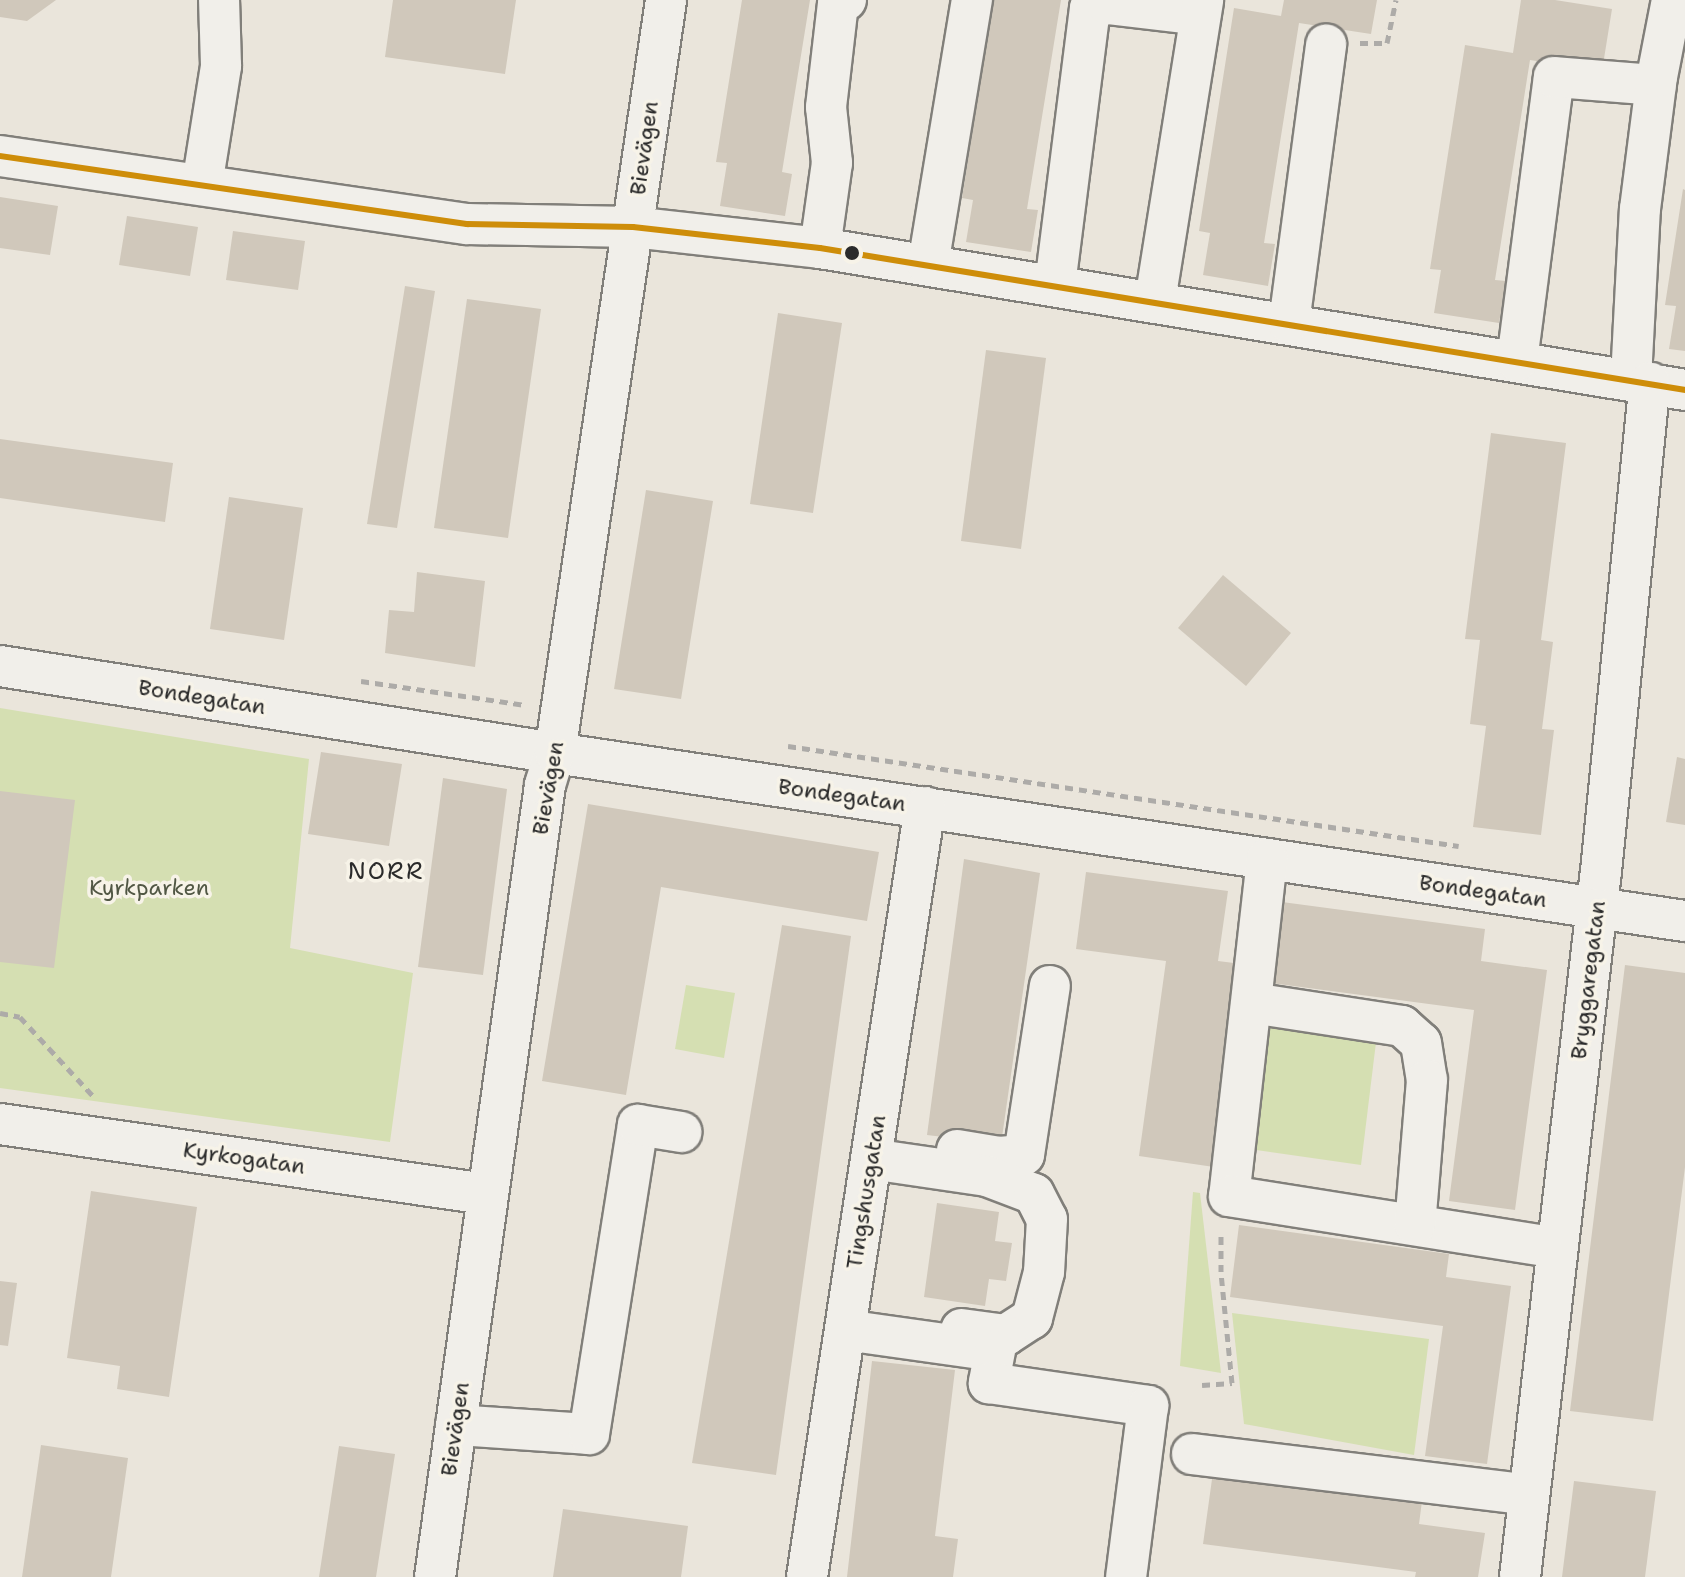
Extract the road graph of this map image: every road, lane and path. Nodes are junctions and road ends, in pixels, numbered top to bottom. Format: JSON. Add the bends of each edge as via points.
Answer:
{"nodes":[{"id":1,"x":219,"y":0,"type":"edge"},
{"id":2,"x":666,"y":0,"type":"edge"},
{"id":3,"x":846,"y":0,"type":"edge"},
{"id":4,"x":972,"y":0,"type":"edge"},
{"id":5,"x":1396,"y":0,"type":"edge"},
{"id":6,"x":1672,"y":0,"type":"edge"},
{"id":7,"x":1202,"y":7,"type":"edge"},
{"id":8,"x":1326,"y":44,"type":"joint"},
{"id":9,"x":1656,"y":85,"type":"junction"},
{"id":10,"x":0,"y":156,"type":"edge"},
{"id":11,"x":202,"y":185,"type":"junction"},
{"id":12,"x":633,"y":227,"type":"junction"},
{"id":13,"x":820,"y":248,"type":"junction"},
{"id":14,"x":928,"y":265,"type":"junction"},
{"id":15,"x":1055,"y":285,"type":"junction"},
{"id":16,"x":1155,"y":301,"type":"junction"},
{"id":17,"x":1289,"y":323,"type":"junction"},
{"id":18,"x":1517,"y":361,"type":"junction"},
{"id":19,"x":1655,"y":384,"type":"edge"},
{"id":20,"x":0,"y":666,"type":"edge"},
{"id":21,"x":355,"y":680,"type":"dead end"},
{"id":22,"x":561,"y":712,"type":"junction"},
{"id":23,"x":785,"y":745,"type":"dead end"},
{"id":24,"x":555,"y":753,"type":"junction"},
{"id":25,"x":925,"y":807,"type":"junction"},
{"id":26,"x":1466,"y":847,"type":"dead end"},
{"id":27,"x":1267,"y":859,"type":"junction"},
{"id":28,"x":1597,"y":908,"type":"junction"},
{"id":29,"x":1685,"y":921,"type":"edge"},
{"id":30,"x":1050,"y":986,"type":"dead end"},
{"id":31,"x":1252,"y":1003,"type":"junction"},
{"id":32,"x":0,"y":1013,"type":"edge"},
{"id":33,"x":0,"y":1124,"type":"edge"},
{"id":34,"x":681,"y":1132,"type":"dead end"},
{"id":35,"x":136,"y":1143,"type":"junction"},
{"id":36,"x":873,"y":1148,"type":"junction"},
{"id":37,"x":488,"y":1194,"type":"junction"},
{"id":38,"x":1229,"y":1196,"type":"junction"},
{"id":39,"x":1415,"y":1225,"type":"junction"},
{"id":40,"x":1557,"y":1248,"type":"junction"},
{"id":41,"x":846,"y":1321,"type":"junction"},
{"id":42,"x":1202,"y":1385,"type":"dead end"},
{"id":43,"x":456,"y":1425,"type":"junction"},
{"id":44,"x":1192,"y":1454,"type":"dead end"},
{"id":45,"x":1529,"y":1495,"type":"junction"},
{"id":46,"x":435,"y":1577,"type":"edge"},
{"id":47,"x":807,"y":1577,"type":"edge"},
{"id":48,"x":1126,"y":1577,"type":"edge"},
{"id":49,"x":1520,"y":1577,"type":"edge"}],
"edges":[{"from":1,"to":11,"type":"street","via":[[221,66]]},
{"from":2,"to":12,"type":"street","name":"Bievägen"},
{"from":3,"to":13,"type":"street","via":[[838,4],[826,107],[832,163]]},
{"from":4,"to":14,"type":"street"},
{"from":5,"to":8,"type":"path","via":[[1387,43]]},
{"from":6,"to":9,"type":"street","name":"Bryggaregatan"},
{"from":7,"to":15,"type":"street","via":[[1090,8]]},
{"from":7,"to":16,"type":"street"},
{"from":8,"to":17,"type":"street"},
{"from":9,"to":18,"type":"street","via":[[1554,77]]},
{"from":9,"to":19,"type":"street","name":"Bryggaregatan","via":[[1640,209]]},
{"from":10,"to":11,"type":"street"},
{"from":11,"to":12,"type":"street","via":[[467,224]]},
{"from":12,"to":13,"type":"street"},
{"from":12,"to":22,"type":"street","name":"Bievägen"},
{"from":13,"to":14,"type":"street"},
{"from":14,"to":15,"type":"street"},
{"from":15,"to":16,"type":"street"},
{"from":16,"to":17,"type":"street"},
{"from":17,"to":18,"type":"street"},
{"from":18,"to":19,"type":"street"},
{"from":19,"to":28,"type":"street","name":"Bryggaregatan"},
{"from":20,"to":24,"type":"street","name":"Bondegatan"},
{"from":21,"to":22,"type":"path"},
{"from":22,"to":24,"type":"street","name":"Bievägen"},
{"from":23,"to":26,"type":"path"},
{"from":24,"to":25,"type":"street","name":"Bondegatan"},
{"from":24,"to":37,"type":"street","name":"Bievägen","via":[[545,785]]},
{"from":25,"to":27,"type":"street","name":"Bondegatan"},
{"from":25,"to":36,"type":"street","name":"Tingshusgatan"},
{"from":27,"to":28,"type":"street","name":"Bondegatan"},
{"from":27,"to":31,"type":"street"},
{"from":28,"to":29,"type":"street","name":"Bondegatan"},
{"from":28,"to":40,"type":"street","name":"Bryggaregatan"},
{"from":30,"to":36,"type":"street","via":[[1024,1155]]},
{"from":31,"to":38,"type":"street"},
{"from":31,"to":39,"type":"street","via":[[1402,1026],[1421,1043],[1427,1080]]},
{"from":32,"to":35,"type":"path","via":[[20,1017]]},
{"from":33,"to":35,"type":"street","name":"Kyrkogatan"},
{"from":34,"to":43,"type":"street","via":[[638,1125],[589,1434]]},
{"from":35,"to":37,"type":"street","name":"Kyrkogatan"},
{"from":36,"to":41,"type":"street","name":"Tingshusgatan"},
{"from":36,"to":41,"type":"street","via":[[987,1176],[1034,1194],[1047,1219],[1044,1272],[1032,1318],[1006,1335]]},
{"from":37,"to":43,"type":"street","name":"Bievägen"},
{"from":38,"to":39,"type":"street"},
{"from":38,"to":42,"type":"path","via":[[1221,1230],[1221,1272],[1232,1383]]},
{"from":39,"to":40,"type":"street"},
{"from":40,"to":45,"type":"street","name":"Bryggaregatan"},
{"from":41,"to":47,"type":"street","name":"Tingshusgatan"},
{"from":41,"to":48,"type":"street","via":[[995,1351],[989,1383],[1148,1406]]},
{"from":43,"to":46,"type":"street","name":"Bievägen"},
{"from":44,"to":45,"type":"street"},
{"from":45,"to":49,"type":"street","name":"Bryggaregatan"}]}
